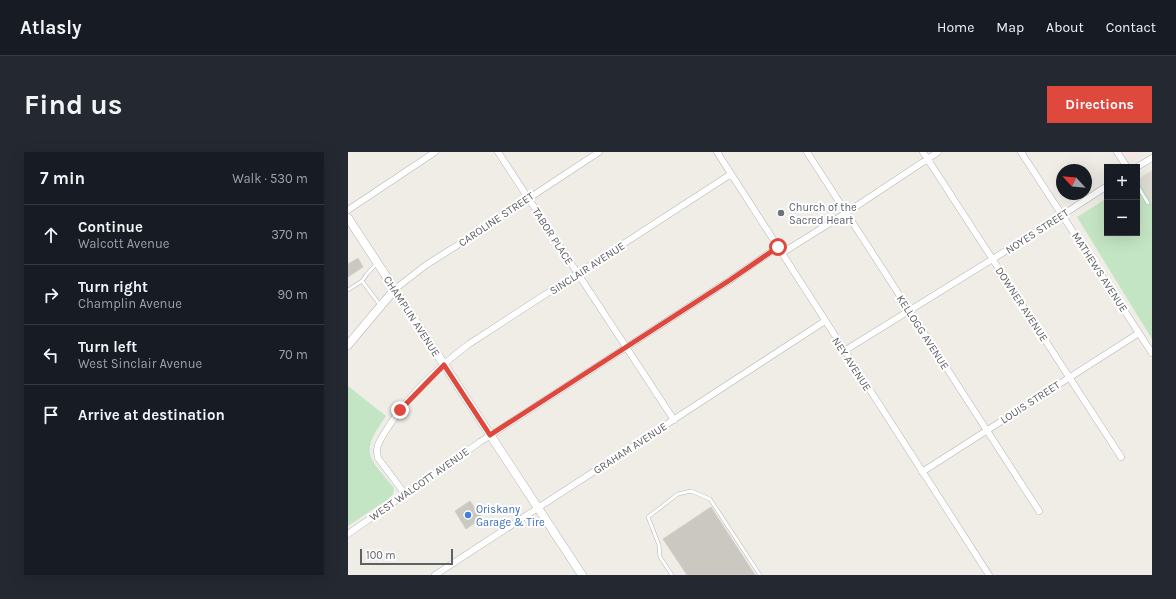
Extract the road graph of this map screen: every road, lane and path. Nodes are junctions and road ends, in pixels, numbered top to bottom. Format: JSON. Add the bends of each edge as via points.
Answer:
{"nodes":[{"id":1,"x":435,"y":152,"type":"edge"},
{"id":2,"x":498,"y":152,"type":"edge"},
{"id":3,"x":599,"y":152,"type":"edge"},
{"id":4,"x":716,"y":152,"type":"edge"},
{"id":5,"x":807,"y":152,"type":"edge"},
{"id":6,"x":923,"y":152,"type":"edge"},
{"id":7,"x":938,"y":152,"type":"edge"},
{"id":8,"x":1021,"y":152,"type":"edge"},
{"id":9,"x":1117,"y":152,"type":"edge"},
{"id":10,"x":1152,"y":158,"type":"edge"},
{"id":11,"x":927,"y":159,"type":"junction"},
{"id":12,"x":1125,"y":164,"type":"edge"},
{"id":13,"x":1140,"y":165,"type":"edge"},
{"id":14,"x":731,"y":174,"type":"junction"},
{"id":15,"x":1104,"y":188,"type":"edge"},
{"id":16,"x":1140,"y":190,"type":"edge"},
{"id":17,"x":528,"y":198,"type":"junction"},
{"id":18,"x":1148,"y":203,"type":"dead end"},
{"id":19,"x":348,"y":210,"type":"edge"},
{"id":20,"x":846,"y":213,"type":"junction"},
{"id":21,"x":1062,"y":215,"type":"junction"},
{"id":22,"x":348,"y":218,"type":"edge"},
{"id":23,"x":778,"y":247,"type":"junction"},
{"id":24,"x":782,"y":253,"type":"junction"},
{"id":25,"x":993,"y":259,"type":"junction"},
{"id":26,"x":377,"y":263,"type":"junction"},
{"id":27,"x":578,"y":274,"type":"junction"},
{"id":28,"x":362,"y":281,"type":"junction"},
{"id":29,"x":394,"y":289,"type":"junction"},
{"id":30,"x":348,"y":290,"type":"edge"},
{"id":31,"x":380,"y":305,"type":"junction"},
{"id":32,"x":910,"y":311,"type":"junction"},
{"id":33,"x":825,"y":321,"type":"junction"},
{"id":34,"x":1139,"y":333,"type":"junction"},
{"id":35,"x":348,"y":345,"type":"edge"},
{"id":36,"x":626,"y":348,"type":"junction"},
{"id":37,"x":844,"y":351,"type":"junction"},
{"id":38,"x":1152,"y":353,"type":"edge"},
{"id":39,"x":444,"y":365,"type":"junction"},
{"id":40,"x":1069,"y":377,"type":"junction"},
{"id":41,"x":674,"y":420,"type":"junction"},
{"id":42,"x":987,"y":430,"type":"junction"},
{"id":43,"x":490,"y":435,"type":"junction"},
{"id":44,"x":1122,"y":457,"type":"dead end"},
{"id":45,"x":922,"y":472,"type":"junction"},
{"id":46,"x":405,"y":494,"type":"junction"},
{"id":47,"x":538,"y":508,"type":"junction"},
{"id":48,"x":1039,"y":511,"type":"dead end"},
{"id":49,"x":348,"y":534,"type":"edge"},
{"id":50,"x":435,"y":575,"type":"edge"},
{"id":51,"x":582,"y":575,"type":"edge"},
{"id":52,"x":672,"y":575,"type":"edge"},
{"id":53,"x":760,"y":575,"type":"edge"},
{"id":54,"x":989,"y":575,"type":"edge"}],
"edges":[{"from":1,"to":19,"type":"street"},
{"from":2,"to":17,"type":"street","name":"TABOR PLACE"},
{"from":3,"to":17,"type":"street","name":"CAROLINE STREET"},
{"from":4,"to":14,"type":"street","name":"NEY AVENUE"},
{"from":5,"to":20,"type":"street","name":"KELLOGG AVENUE"},
{"from":6,"to":11,"type":"street","name":"DOWNER AVENUE"},
{"from":7,"to":11,"type":"street"},
{"from":8,"to":21,"type":"street","name":"MATHEWS AVENUE"},
{"from":9,"to":12,"type":"street"},
{"from":10,"to":13,"type":"street"},
{"from":11,"to":20,"type":"street"},
{"from":11,"to":25,"type":"street","name":"DOWNER AVENUE"},
{"from":14,"to":23,"type":"street","name":"NEY AVENUE"},
{"from":14,"to":27,"type":"street","name":"SINCLAIR AVENUE"},
{"from":15,"to":21,"type":"street","name":"NOYES STREET"},
{"from":16,"to":18,"type":"lane"},
{"from":17,"to":27,"type":"street","name":"TABOR PLACE"},
{"from":17,"to":29,"type":"street","name":"CAROLINE STREET"},
{"from":20,"to":24,"type":"street"},
{"from":20,"to":32,"type":"street","name":"KELLOGG AVENUE"},
{"from":21,"to":25,"type":"street","name":"NOYES STREET"},
{"from":21,"to":34,"type":"street","name":"MATHEWS AVENUE"},
{"from":22,"to":26,"type":"street","name":"CHAMPLIN AVENUE"},
{"from":23,"to":24,"type":"street","name":"NEY AVENUE"},
{"from":23,"to":36,"type":"street","name":"WEST WALCOTT AVENUE"},
{"from":24,"to":33,"type":"street","name":"NEY AVENUE"},
{"from":25,"to":32,"type":"street","name":"NOYES STREET"},
{"from":25,"to":40,"type":"street","name":"DOWNER AVENUE"},
{"from":26,"to":28,"type":"lane"},
{"from":26,"to":29,"type":"street","name":"CHAMPLIN AVENUE"},
{"from":27,"to":36,"type":"street","name":"TABOR PLACE"},
{"from":27,"to":39,"type":"street","name":"SINCLAIR AVENUE","via":[[469,344]]},
{"from":28,"to":30,"type":"lane"},
{"from":28,"to":31,"type":"lane"},
{"from":29,"to":31,"type":"street"},
{"from":29,"to":39,"type":"street","name":"CHAMPLIN AVENUE"},
{"from":31,"to":35,"type":"street"},
{"from":32,"to":37,"type":"street","name":"NOYES STREET"},
{"from":32,"to":42,"type":"street","name":"KELLOGG AVENUE"},
{"from":33,"to":37,"type":"street","name":"NEY AVENUE"},
{"from":33,"to":41,"type":"street","name":"GRAHAM AVENUE"},
{"from":34,"to":38,"type":"street","name":"MATHEWS AVENUE"},
{"from":34,"to":40,"type":"street","name":"LOUIS STREET"},
{"from":36,"to":41,"type":"street","name":"TABOR PLACE"},
{"from":36,"to":43,"type":"street","name":"WEST WALCOTT AVENUE"},
{"from":37,"to":45,"type":"street","name":"NEY AVENUE"},
{"from":39,"to":43,"type":"street","name":"CHAMPLIN AVENUE"},
{"from":39,"to":46,"type":"street","name":"SINCLAIR AVENUE","via":[[400,410],[378,443],[378,458]]},
{"from":40,"to":42,"type":"street","name":"LOUIS STREET"},
{"from":40,"to":44,"type":"street","name":"DOWNER AVENUE"},
{"from":41,"to":47,"type":"street","name":"GRAHAM AVENUE"},
{"from":42,"to":45,"type":"street","name":"LOUIS STREET"},
{"from":42,"to":48,"type":"street","name":"KELLOGG AVENUE"},
{"from":43,"to":46,"type":"street","name":"WEST WALCOTT AVENUE"},
{"from":43,"to":47,"type":"street","name":"CHAMPLIN AVENUE"},
{"from":45,"to":54,"type":"street","name":"NEY AVENUE"},
{"from":46,"to":49,"type":"street","name":"WEST WALCOTT AVENUE"},
{"from":47,"to":50,"type":"street","name":"GRAHAM AVENUE"},
{"from":47,"to":51,"type":"street","name":"CHAMPLIN AVENUE"},
{"from":52,"to":53,"type":"lane","via":[[660,557],[659,545],[648,517],[678,494],[691,491],[710,499]]}]}
